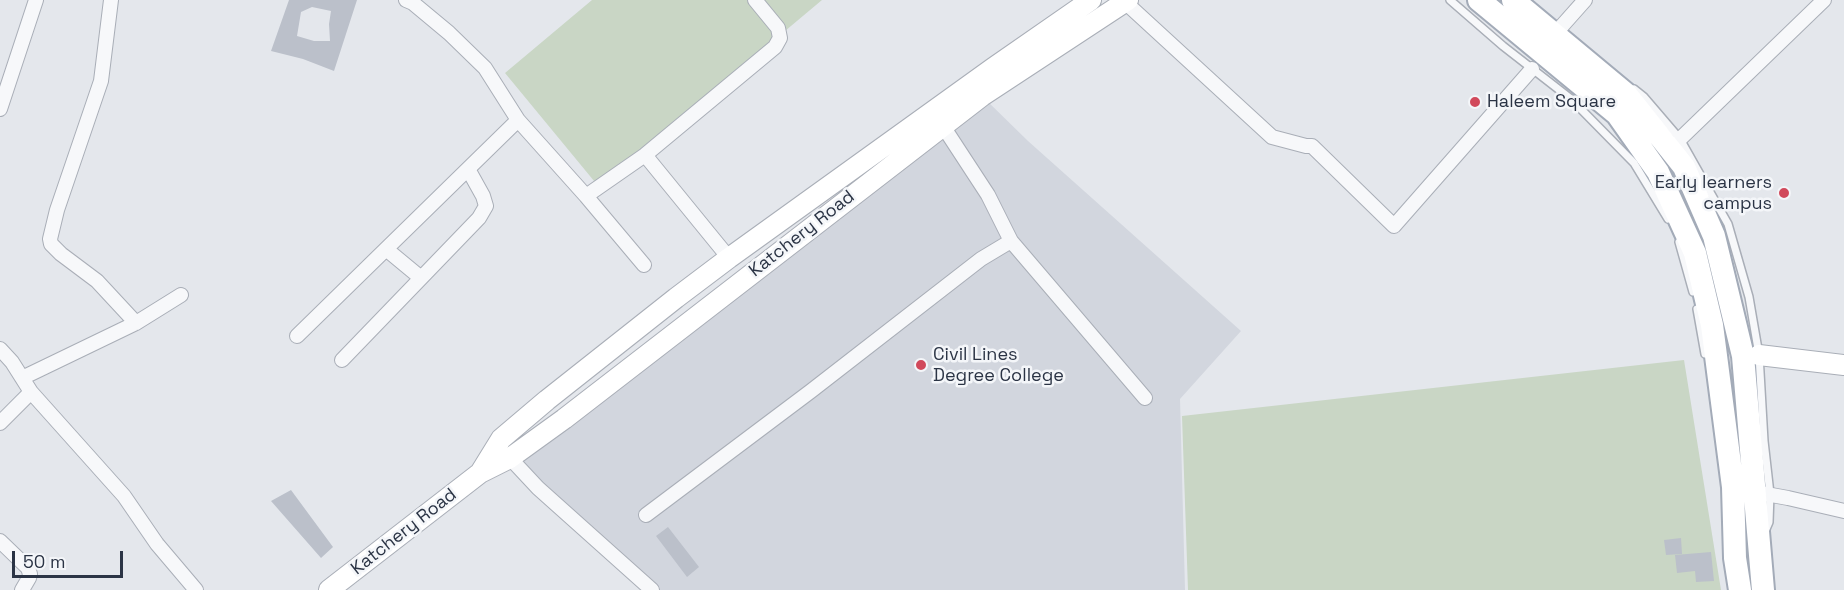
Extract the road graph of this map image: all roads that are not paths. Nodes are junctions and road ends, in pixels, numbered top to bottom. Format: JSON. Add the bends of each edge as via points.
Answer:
{"nodes":[{"id":1,"x":36,"y":0,"type":"edge"},
{"id":2,"x":111,"y":0,"type":"edge"},
{"id":3,"x":406,"y":0,"type":"edge"},
{"id":4,"x":755,"y":0,"type":"edge"},
{"id":5,"x":1091,"y":0,"type":"edge"},
{"id":6,"x":1450,"y":0,"type":"edge"},
{"id":7,"x":1479,"y":0,"type":"edge"},
{"id":8,"x":1513,"y":0,"type":"edge"},
{"id":9,"x":1585,"y":0,"type":"edge"},
{"id":10,"x":1824,"y":0,"type":"edge"},
{"id":11,"x":1126,"y":1,"type":"edge"},
{"id":12,"x":1561,"y":27,"type":"dead end"},
{"id":13,"x":1532,"y":69,"type":"junction"},
{"id":14,"x":998,"y":75,"type":"junction"},
{"id":15,"x":1627,"y":83,"type":"dead end"},
{"id":16,"x":0,"y":109,"type":"edge"},
{"id":17,"x":938,"y":118,"type":"junction"},
{"id":18,"x":518,"y":120,"type":"junction"},
{"id":19,"x":1680,"y":139,"type":"junction"},
{"id":20,"x":645,"y":154,"type":"junction"},
{"id":21,"x":468,"y":169,"type":"junction"},
{"id":22,"x":586,"y":196,"type":"junction"},
{"id":23,"x":795,"y":212,"type":"junction"},
{"id":24,"x":1670,"y":221,"type":"dead end"},
{"id":25,"x":808,"y":229,"type":"junction"},
{"id":26,"x":1676,"y":231,"type":"dead end"},
{"id":27,"x":1011,"y":241,"type":"junction"},
{"id":28,"x":386,"y":249,"type":"junction"},
{"id":29,"x":729,"y":258,"type":"junction"},
{"id":30,"x":644,"y":265,"type":"dead end"},
{"id":31,"x":421,"y":278,"type":"junction"},
{"id":32,"x":181,"y":295,"type":"dead end"},
{"id":33,"x":676,"y":298,"type":"junction"},
{"id":34,"x":692,"y":318,"type":"junction"},
{"id":35,"x":136,"y":323,"type":"junction"},
{"id":36,"x":297,"y":336,"type":"dead end"},
{"id":37,"x":0,"y":349,"type":"edge"},
{"id":38,"x":1759,"y":355,"type":"junction"},
{"id":39,"x":342,"y":360,"type":"dead end"},
{"id":40,"x":1706,"y":362,"type":"dead end"},
{"id":41,"x":1844,"y":365,"type":"edge"},
{"id":42,"x":22,"y":378,"type":"junction"},
{"id":43,"x":31,"y":392,"type":"junction"},
{"id":44,"x":1145,"y":398,"type":"dead end"},
{"id":45,"x":547,"y":400,"type":"junction"},
{"id":46,"x":564,"y":419,"type":"junction"},
{"id":47,"x":0,"y":423,"type":"edge"},
{"id":48,"x":510,"y":458,"type":"junction"},
{"id":49,"x":480,"y":473,"type":"junction"},
{"id":50,"x":1762,"y":493,"type":"junction"},
{"id":51,"x":1725,"y":503,"type":"dead end"},
{"id":52,"x":1844,"y":511,"type":"edge"},
{"id":53,"x":646,"y":515,"type":"dead end"},
{"id":54,"x":0,"y":541,"type":"edge"},
{"id":55,"x":1735,"y":558,"type":"junction"},
{"id":56,"x":22,"y":590,"type":"edge"},
{"id":57,"x":196,"y":590,"type":"edge"},
{"id":58,"x":329,"y":590,"type":"edge"},
{"id":59,"x":652,"y":590,"type":"edge"},
{"id":60,"x":1740,"y":590,"type":"edge"},
{"id":61,"x":1763,"y":590,"type":"edge"}],
"edges":[{"from":1,"to":16,"type":"street"},
{"from":2,"to":35,"type":"street","via":[[101,81],[50,239],[61,254],[97,281]]},
{"from":3,"to":18,"type":"street","via":[[449,33],[485,68]]},
{"from":4,"to":20,"type":"street","via":[[778,28],[780,38],[775,47]]},
{"from":5,"to":14,"type":"main road","name":"Katchery Road"},
{"from":6,"to":13,"type":"lane"},
{"from":7,"to":55,"type":"main road","via":[[1617,114],[1658,172],[1695,252],[1712,325],[1733,487]]},
{"from":8,"to":50,"type":"main road","via":[[1626,94],[1684,167],[1714,236],[1743,356]]},
{"from":9,"to":12,"type":"street"},
{"from":10,"to":19,"type":"street"},
{"from":11,"to":13,"type":"street","via":[[1272,137],[1312,146],[1394,226]]},
{"from":11,"to":14,"type":"main road","name":"Katchery Road"},
{"from":13,"to":24,"type":"lane","via":[[1571,99],[1634,163]]},
{"from":14,"to":17,"type":"main road","name":"Katchery Road"},
{"from":15,"to":19,"type":"lane"},
{"from":17,"to":23,"type":"main road","name":"Katchery Road"},
{"from":17,"to":25,"type":"main road","name":"Katchery Road"},
{"from":17,"to":27,"type":"street","via":[[988,195]]},
{"from":18,"to":21,"type":"street"},
{"from":18,"to":22,"type":"street"},
{"from":19,"to":38,"type":"lane","via":[[1728,224],[1749,297]]},
{"from":20,"to":22,"type":"street"},
{"from":20,"to":29,"type":"street"},
{"from":21,"to":28,"type":"street"},
{"from":21,"to":31,"type":"street","via":[[486,206]]},
{"from":22,"to":30,"type":"street"},
{"from":23,"to":25,"type":"main road"},
{"from":23,"to":29,"type":"main road","name":"Katchery Road"},
{"from":25,"to":34,"type":"main road","name":"Katchery Road"},
{"from":26,"to":40,"type":"lane","via":[[1696,303]]},
{"from":27,"to":44,"type":"street"},
{"from":27,"to":53,"type":"street"},
{"from":28,"to":31,"type":"street"},
{"from":28,"to":36,"type":"street"},
{"from":29,"to":33,"type":"main road","name":"Katchery Road"},
{"from":31,"to":39,"type":"street"},
{"from":32,"to":35,"type":"street"},
{"from":33,"to":34,"type":"main road"},
{"from":33,"to":45,"type":"main road","name":"Katchery Road"},
{"from":34,"to":46,"type":"main road","name":"Katchery Road"},
{"from":35,"to":42,"type":"street"},
{"from":37,"to":42,"type":"street"},
{"from":38,"to":41,"type":"main road"},
{"from":38,"to":50,"type":"lane","via":[[1764,441]]},
{"from":42,"to":43,"type":"street"},
{"from":43,"to":47,"type":"street"},
{"from":43,"to":57,"type":"street","via":[[124,496]]},
{"from":45,"to":46,"type":"main road"},
{"from":45,"to":49,"type":"main road","name":"Katchery Road","via":[[501,440]]},
{"from":46,"to":48,"type":"main road","name":"Katchery Road"},
{"from":48,"to":49,"type":"main road","name":"Katchery Road"},
{"from":48,"to":59,"type":"street"},
{"from":49,"to":58,"type":"main road","name":"Katchery Road"},
{"from":50,"to":52,"type":"street"},
{"from":50,"to":61,"type":"main road","via":[[1759,548]]},
{"from":51,"to":55,"type":"lane"},
{"from":54,"to":56,"type":"street","via":[[28,568],[29,578]]},
{"from":55,"to":60,"type":"main road"}]}
